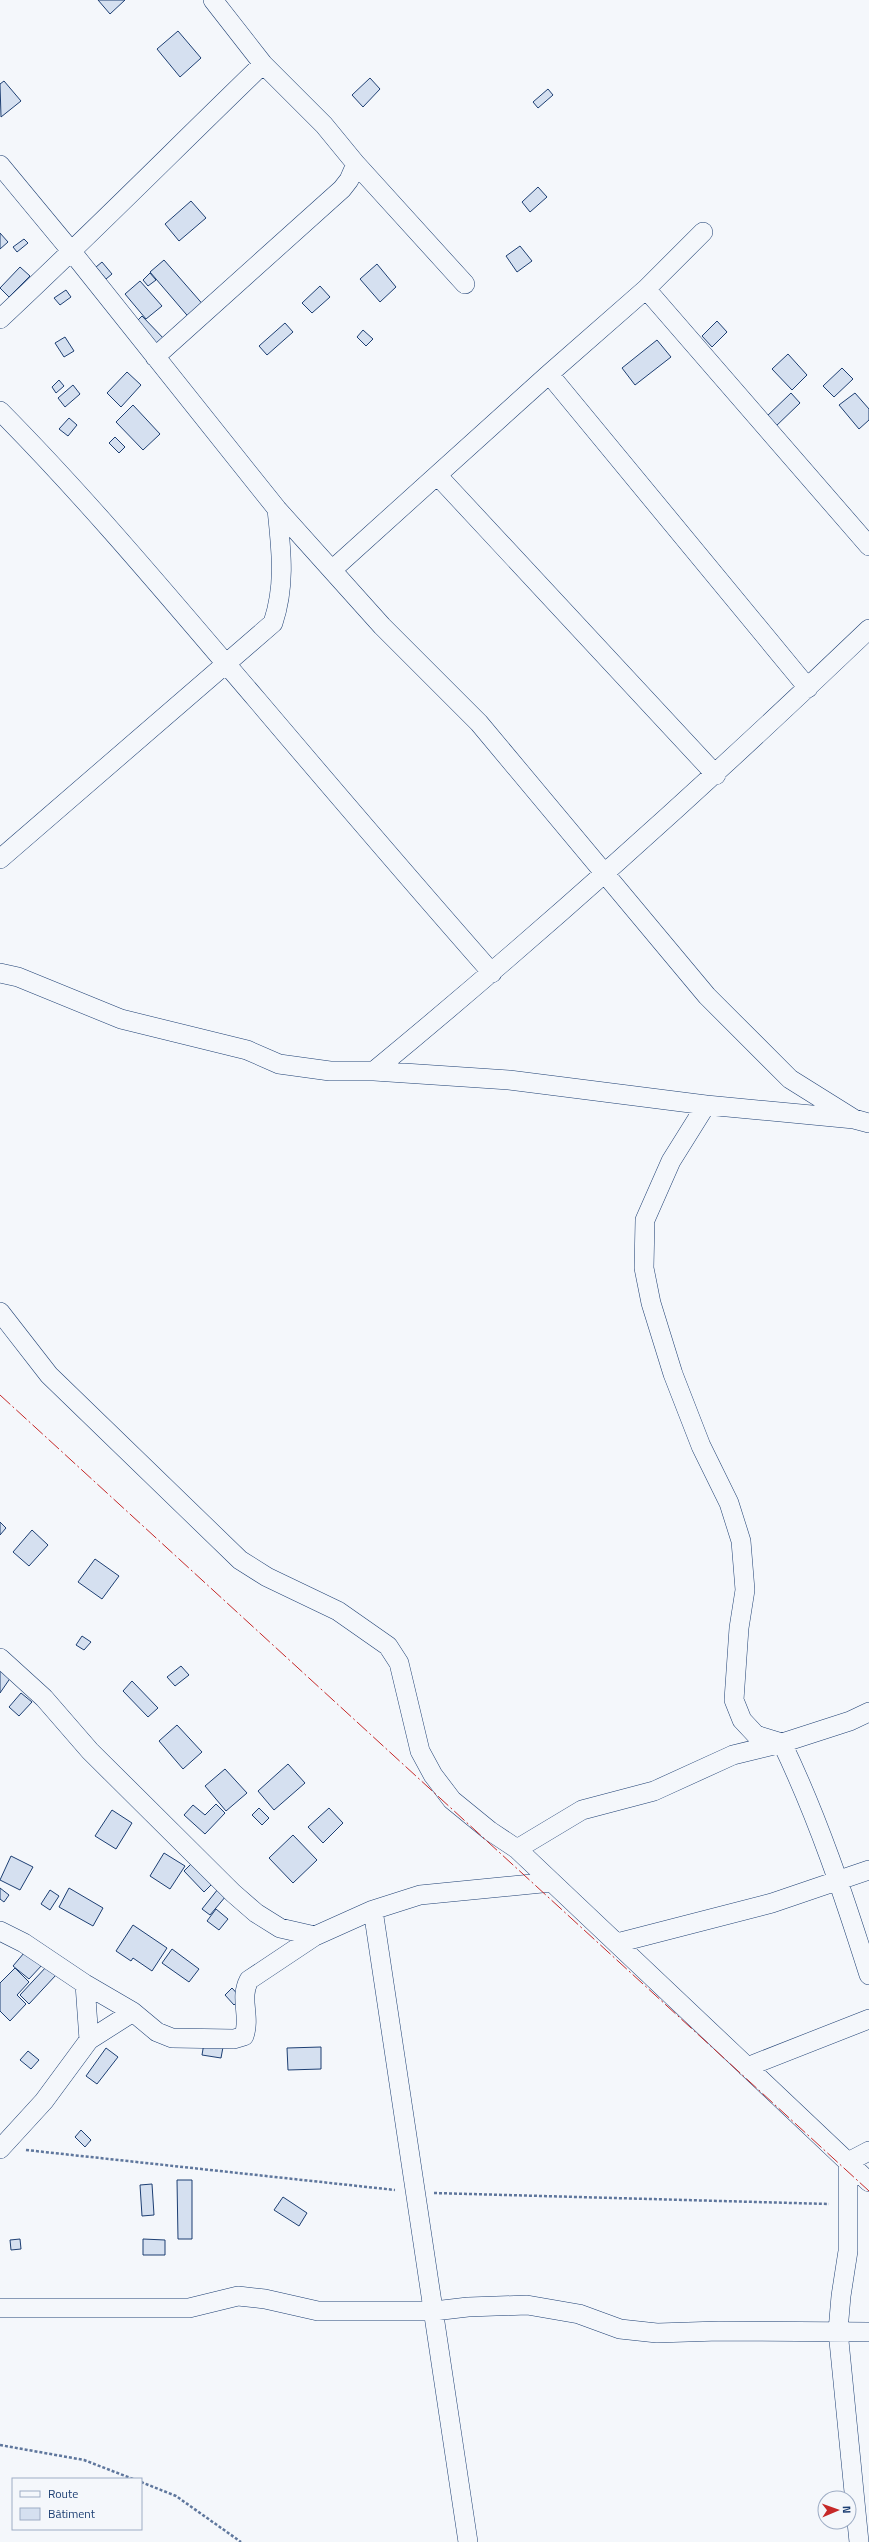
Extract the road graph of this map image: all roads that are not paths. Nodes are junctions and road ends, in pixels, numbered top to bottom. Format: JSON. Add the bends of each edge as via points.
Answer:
{"nodes":[{"id":1,"x":213,"y":0,"type":"edge"},
{"id":2,"x":263,"y":64,"type":"junction"},
{"id":3,"x":356,"y":164,"type":"junction"},
{"id":4,"x":0,"y":165,"type":"edge"},
{"id":5,"x":703,"y":232,"type":"dead end"},
{"id":6,"x":72,"y":252,"type":"junction"},
{"id":7,"x":465,"y":284,"type":"dead end"},
{"id":8,"x":646,"y":289,"type":"junction"},
{"id":9,"x":0,"y":319,"type":"edge"},
{"id":10,"x":155,"y":357,"type":"junction"},
{"id":11,"x":549,"y":374,"type":"junction"},
{"id":12,"x":0,"y":411,"type":"edge"},
{"id":13,"x":438,"y":476,"type":"junction"},
{"id":14,"x":277,"y":509,"type":"junction"},
{"id":15,"x":869,"y":546,"type":"edge"},
{"id":16,"x":332,"y":570,"type":"junction"},
{"id":17,"x":869,"y":629,"type":"edge"},
{"id":18,"x":227,"y":665,"type":"junction"},
{"id":19,"x":808,"y":688,"type":"junction"},
{"id":20,"x":716,"y":775,"type":"junction"},
{"id":21,"x":3,"y":850,"type":"edge"},
{"id":22,"x":603,"y":874,"type":"junction"},
{"id":23,"x":0,"y":973,"type":"edge"},
{"id":24,"x":492,"y":973,"type":"junction"},
{"id":25,"x":374,"y":1071,"type":"junction"},
{"id":26,"x":706,"y":1105,"type":"junction"},
{"id":27,"x":861,"y":1121,"type":"edge"},
{"id":28,"x":0,"y":1312,"type":"edge"},
{"id":29,"x":0,"y":1658,"type":"edge"},
{"id":30,"x":869,"y":1712,"type":"edge"},
{"id":31,"x":782,"y":1743,"type":"junction"},
{"id":32,"x":517,"y":1849,"type":"junction"},
{"id":33,"x":869,"y":1870,"type":"edge"},
{"id":34,"x":839,"y":1881,"type":"junction"},
{"id":35,"x":552,"y":1882,"type":"junction"},
{"id":36,"x":373,"y":1910,"type":"junction"},
{"id":37,"x":0,"y":1931,"type":"edge"},
{"id":38,"x":316,"y":1936,"type":"junction"},
{"id":39,"x":617,"y":1943,"type":"junction"},
{"id":40,"x":869,"y":1975,"type":"edge"},
{"id":41,"x":85,"y":1984,"type":"junction"},
{"id":42,"x":133,"y":2012,"type":"junction"},
{"id":43,"x":869,"y":2019,"type":"edge"},
{"id":44,"x":89,"y":2040,"type":"junction"},
{"id":45,"x":747,"y":2067,"type":"junction"},
{"id":46,"x":0,"y":2149,"type":"edge"},
{"id":47,"x":869,"y":2151,"type":"edge"},
{"id":48,"x":848,"y":2162,"type":"junction"},
{"id":49,"x":869,"y":2182,"type":"edge"},
{"id":50,"x":0,"y":2308,"type":"edge"},
{"id":51,"x":434,"y":2312,"type":"junction"},
{"id":52,"x":838,"y":2331,"type":"junction"},
{"id":53,"x":869,"y":2332,"type":"edge"},
{"id":54,"x":468,"y":2542,"type":"edge"},
{"id":55,"x":859,"y":2542,"type":"edge"}],
"edges":[{"from":1,"to":2,"type":"street"},
{"from":2,"to":3,"type":"street","via":[[324,125]]},
{"from":2,"to":6,"type":"street","via":[[150,172]]},
{"from":3,"to":7,"type":"street"},
{"from":3,"to":10,"type":"street","via":[[342,190]]},
{"from":4,"to":6,"type":"street"},
{"from":5,"to":8,"type":"street"},
{"from":6,"to":9,"type":"street"},
{"from":6,"to":10,"type":"street"},
{"from":8,"to":11,"type":"street"},
{"from":8,"to":15,"type":"street"},
{"from":10,"to":14,"type":"street"},
{"from":11,"to":13,"type":"street"},
{"from":11,"to":19,"type":"street"},
{"from":12,"to":18,"type":"street","via":[[129,548]]},
{"from":13,"to":16,"type":"street"},
{"from":13,"to":20,"type":"street"},
{"from":14,"to":16,"type":"street"},
{"from":14,"to":18,"type":"street","via":[[283,570],[280,602],[273,623]]},
{"from":16,"to":22,"type":"street","via":[[382,626],[479,723]]},
{"from":17,"to":19,"type":"street"},
{"from":18,"to":21,"type":"street"},
{"from":18,"to":24,"type":"street"},
{"from":19,"to":20,"type":"street"},
{"from":20,"to":22,"type":"street"},
{"from":22,"to":24,"type":"street"},
{"from":22,"to":27,"type":"street","via":[[707,996],[790,1079]]},
{"from":23,"to":25,"type":"street","via":[[18,977],[121,1020],[247,1050],[279,1064],[330,1071]]},
{"from":24,"to":25,"type":"street"},
{"from":25,"to":26,"type":"street","via":[[509,1080]]},
{"from":26,"to":27,"type":"street"},
{"from":26,"to":31,"type":"street","via":[[671,1161],[645,1220],[644,1268],[651,1303],[673,1374],[701,1446],[729,1502],[741,1541],[745,1590],[739,1628],[734,1700],[742,1720],[756,1735]]},
{"from":28,"to":32,"type":"street","via":[[50,1374],[240,1560],[268,1577],[338,1611],[388,1646],[399,1664],[420,1752],[433,1775],[452,1800]]},
{"from":29,"to":38,"type":"street","via":[[44,1698],[90,1751],[233,1893],[256,1913],[280,1928]]},
{"from":30,"to":31,"type":"street","via":[[850,1721]]},
{"from":31,"to":32,"type":"street","via":[[733,1755],[654,1791],[582,1810]]},
{"from":31,"to":34,"type":"street","via":[[807,1794]]},
{"from":32,"to":35,"type":"street"},
{"from":33,"to":34,"type":"street"},
{"from":34,"to":39,"type":"street","via":[[772,1903]]},
{"from":34,"to":40,"type":"street"},
{"from":35,"to":36,"type":"street","via":[[420,1895]]},
{"from":35,"to":39,"type":"street"},
{"from":36,"to":38,"type":"street"},
{"from":36,"to":51,"type":"street"},
{"from":37,"to":41,"type":"street","via":[[24,1943]]},
{"from":38,"to":42,"type":"street","via":[[249,1980],[243,1991],[247,2026],[244,2036],[234,2039],[172,2038],[157,2032]]},
{"from":39,"to":45,"type":"street"},
{"from":41,"to":42,"type":"street"},
{"from":41,"to":44,"type":"street"},
{"from":42,"to":44,"type":"street"},
{"from":43,"to":45,"type":"street"},
{"from":44,"to":46,"type":"street","via":[[44,2101]]},
{"from":45,"to":48,"type":"street"},
{"from":47,"to":48,"type":"street"},
{"from":48,"to":49,"type":"street"},
{"from":48,"to":52,"type":"street","via":[[848,2251]]},
{"from":50,"to":51,"type":"street","via":[[189,2308],[238,2296],[265,2299],[318,2311]]},
{"from":51,"to":52,"type":"street","via":[[468,2307],[527,2305],[579,2314],[620,2329],[657,2333]]},
{"from":51,"to":54,"type":"street"},
{"from":52,"to":53,"type":"street"},
{"from":52,"to":55,"type":"street"}]}
